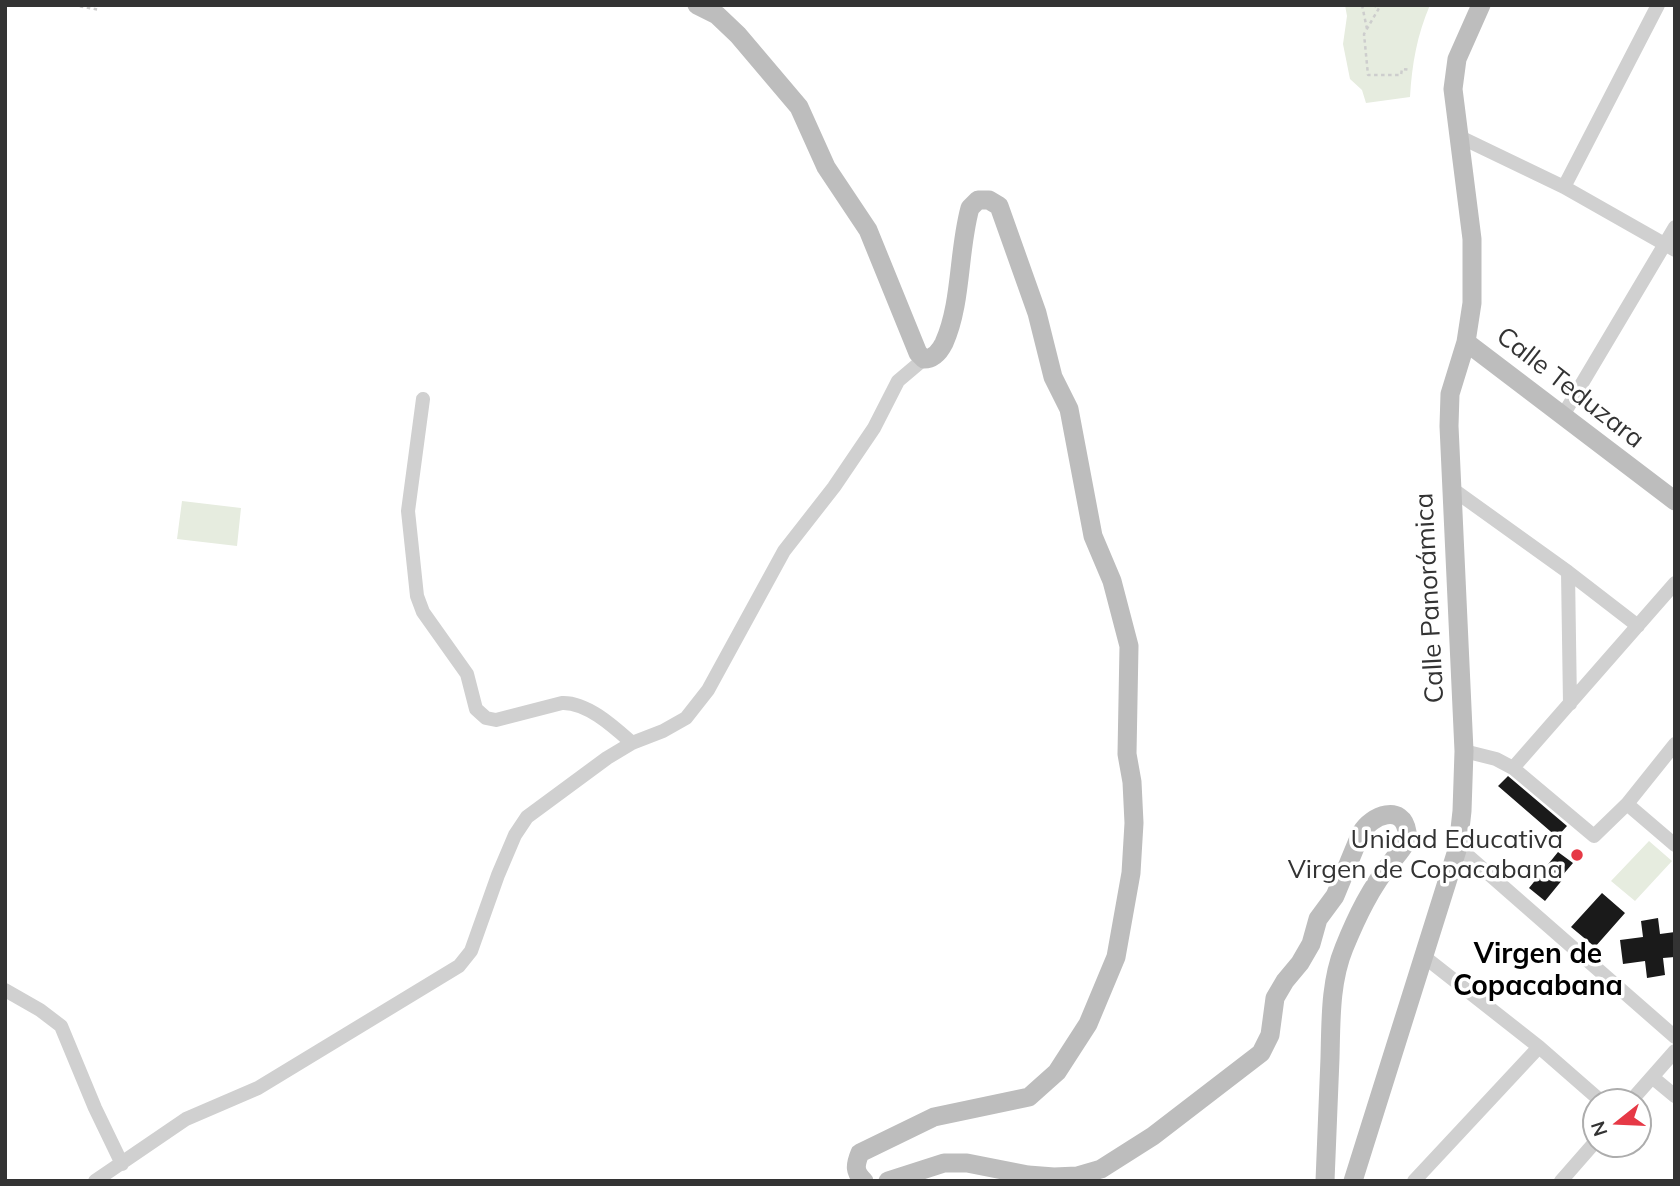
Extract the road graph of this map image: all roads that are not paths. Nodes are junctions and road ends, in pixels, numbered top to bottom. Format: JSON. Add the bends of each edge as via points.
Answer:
{"nodes":[{"id":1,"x":697,"y":5,"type":"edge"},
{"id":2,"x":1481,"y":5,"type":"edge"},
{"id":3,"x":1658,"y":5,"type":"edge"},
{"id":4,"x":1460,"y":137,"type":"junction"},
{"id":5,"x":1564,"y":187,"type":"junction"},
{"id":6,"x":1675,"y":228,"type":"edge"},
{"id":7,"x":1670,"y":247,"type":"edge"},
{"id":8,"x":1466,"y":342,"type":"junction"},
{"id":9,"x":924,"y":359,"type":"junction"},
{"id":10,"x":423,"y":399,"type":"dead end"},
{"id":11,"x":1562,"y":417,"type":"junction"},
{"id":12,"x":1451,"y":488,"type":"junction"},
{"id":13,"x":1674,"y":497,"type":"edge"},
{"id":14,"x":1568,"y":572,"type":"junction"},
{"id":15,"x":1675,"y":583,"type":"edge"},
{"id":16,"x":1638,"y":625,"type":"junction"},
{"id":17,"x":1570,"y":704,"type":"junction"},
{"id":18,"x":632,"y":743,"type":"junction"},
{"id":19,"x":1675,"y":744,"type":"edge"},
{"id":20,"x":1464,"y":751,"type":"junction"},
{"id":21,"x":1513,"y":768,"type":"junction"},
{"id":22,"x":1627,"y":804,"type":"junction"},
{"id":23,"x":1675,"y":845,"type":"edge"},
{"id":24,"x":1458,"y":847,"type":"junction"},
{"id":25,"x":1422,"y":955,"type":"junction"},
{"id":26,"x":5,"y":990,"type":"edge"},
{"id":27,"x":1675,"y":1037,"type":"edge"},
{"id":28,"x":1539,"y":1047,"type":"junction"},
{"id":29,"x":1675,"y":1051,"type":"edge"},
{"id":30,"x":1652,"y":1077,"type":"junction"},
{"id":31,"x":1586,"y":1088,"type":"edge"},
{"id":32,"x":1642,"y":1088,"type":"edge"},
{"id":33,"x":1675,"y":1096,"type":"edge"},
{"id":34,"x":1582,"y":1157,"type":"edge"},
{"id":35,"x":122,"y":1164,"type":"junction"},
{"id":36,"x":95,"y":1181,"type":"edge"},
{"id":37,"x":864,"y":1181,"type":"edge"},
{"id":38,"x":888,"y":1181,"type":"edge"},
{"id":39,"x":1325,"y":1181,"type":"edge"},
{"id":40,"x":1353,"y":1181,"type":"edge"},
{"id":41,"x":1413,"y":1181,"type":"edge"},
{"id":42,"x":1562,"y":1181,"type":"edge"}],
"edges":[{"from":1,"to":9,"type":"street","via":[[717,15],[738,35],[799,107],[826,167],[868,230]]},
{"from":2,"to":4,"type":"street","name":"Calle Panorámica","via":[[1457,60],[1453,89]]},
{"from":3,"to":5,"type":"street"},
{"from":4,"to":5,"type":"street"},
{"from":4,"to":8,"type":"street","name":"Calle Panorámica","via":[[1472,239],[1472,303]]},
{"from":5,"to":7,"type":"street"},
{"from":6,"to":7,"type":"street"},
{"from":7,"to":11,"type":"street"},
{"from":8,"to":11,"type":"street","name":"Calle Teduzara"},
{"from":8,"to":12,"type":"street","name":"Calle Panorámica","via":[[1450,394]]},
{"from":9,"to":18,"type":"street","via":[[898,381],[874,428],[784,551],[708,690],[685,718]]},
{"from":9,"to":37,"type":"street","via":[[936,354],[947,334],[970,208],[978,200],[989,200],[999,206],[1007,224],[1053,377],[1069,409],[1093,536],[1112,580],[1129,646],[1131,873],[1116,957],[1088,1024],[1057,1072],[1029,1097],[934,1117],[860,1153],[855,1165]]},
{"from":10,"to":18,"type":"street","via":[[408,511],[417,596],[423,612],[467,674],[476,709],[496,720],[573,704]]},
{"from":11,"to":13,"type":"street","name":"Calle Teduzara"},
{"from":12,"to":14,"type":"street"},
{"from":12,"to":20,"type":"street","name":"Calle Panorámica"},
{"from":14,"to":16,"type":"street"},
{"from":14,"to":17,"type":"street"},
{"from":15,"to":16,"type":"street"},
{"from":16,"to":17,"type":"street"},
{"from":17,"to":21,"type":"street"},
{"from":18,"to":35,"type":"street","via":[[527,817],[502,865],[471,951],[459,966],[258,1088],[186,1119]]},
{"from":19,"to":22,"type":"street"},
{"from":20,"to":21,"type":"street"},
{"from":20,"to":24,"type":"street","name":"Calle Panorámica"},
{"from":21,"to":22,"type":"street","via":[[1594,836]]},
{"from":22,"to":23,"type":"street"},
{"from":24,"to":25,"type":"street","name":"Calle Panorámica"},
{"from":24,"to":27,"type":"street"},
{"from":25,"to":28,"type":"street"},
{"from":25,"to":40,"type":"street","name":"Calle Panorámica"},
{"from":26,"to":35,"type":"street","via":[[61,1026]]},
{"from":28,"to":31,"type":"street"},
{"from":28,"to":41,"type":"street"},
{"from":29,"to":30,"type":"street"},
{"from":30,"to":32,"type":"street"},
{"from":30,"to":33,"type":"street"},
{"from":34,"to":42,"type":"street"},
{"from":35,"to":36,"type":"street"},
{"from":38,"to":39,"type":"street","via":[[944,1163],[1028,1175],[1077,1176],[1101,1169],[1153,1136],[1261,1053],[1270,1035],[1275,998],[1311,944],[1318,919],[1335,896],[1366,824],[1374,817],[1395,815],[1408,832],[1406,842],[1357,915],[1337,971]]}]}
